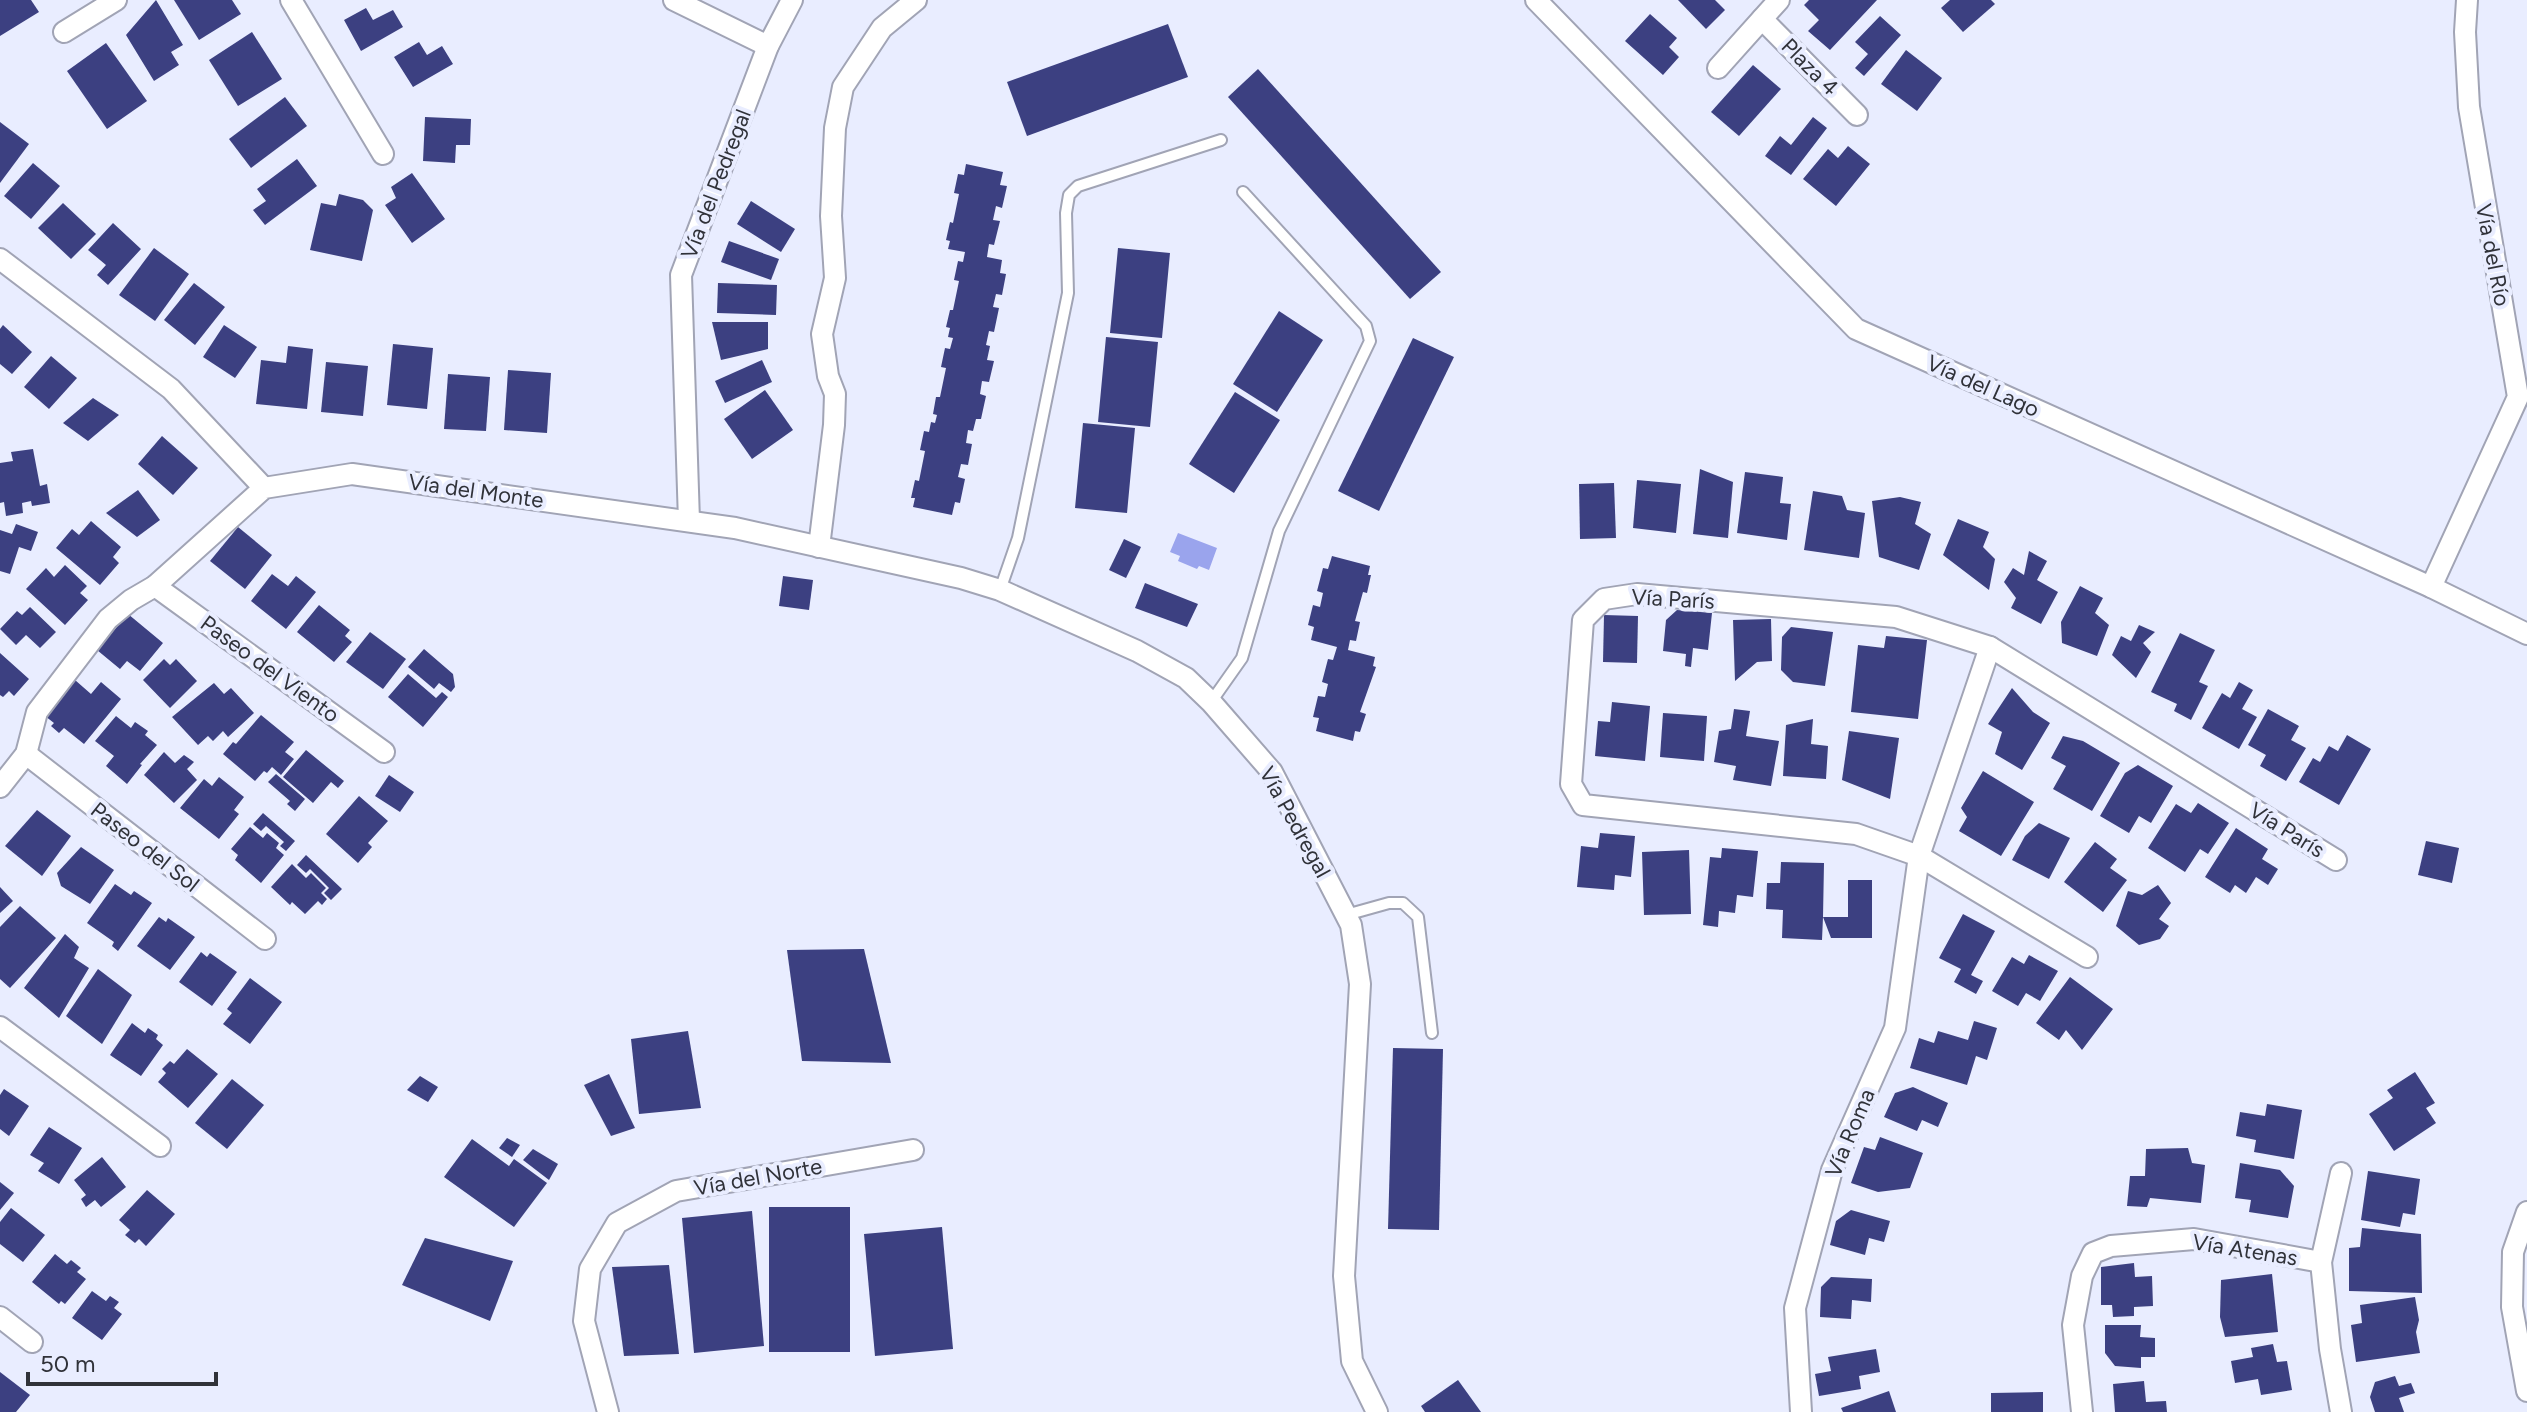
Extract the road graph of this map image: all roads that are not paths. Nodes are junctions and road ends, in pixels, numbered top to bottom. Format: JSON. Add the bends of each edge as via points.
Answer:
{"nodes":[{"id":1,"x":116,"y":0,"type":"edge"},
{"id":2,"x":291,"y":0,"type":"edge"},
{"id":3,"x":674,"y":0,"type":"edge"},
{"id":4,"x":792,"y":0,"type":"edge"},
{"id":5,"x":916,"y":0,"type":"edge"},
{"id":6,"x":1536,"y":0,"type":"edge"},
{"id":7,"x":1779,"y":0,"type":"edge"},
{"id":8,"x":2467,"y":0,"type":"edge"},
{"id":9,"x":1762,"y":19,"type":"junction"},
{"id":10,"x":64,"y":32,"type":"dead end"},
{"id":11,"x":768,"y":46,"type":"junction"},
{"id":12,"x":1718,"y":68,"type":"dead end"},
{"id":13,"x":1857,"y":115,"type":"dead end"},
{"id":14,"x":1221,"y":140,"type":"dead end"},
{"id":15,"x":383,"y":154,"type":"dead end"},
{"id":16,"x":1243,"y":192,"type":"dead end"},
{"id":17,"x":0,"y":259,"type":"edge"},
{"id":18,"x":264,"y":488,"type":"junction"},
{"id":19,"x":689,"y":521,"type":"junction"},
{"id":20,"x":819,"y":547,"type":"junction"},
{"id":21,"x":155,"y":586,"type":"junction"},
{"id":22,"x":2431,"y":587,"type":"junction"},
{"id":23,"x":1000,"y":590,"type":"junction"},
{"id":24,"x":2527,"y":634,"type":"edge"},
{"id":25,"x":1990,"y":647,"type":"junction"},
{"id":26,"x":1211,"y":702,"type":"junction"},
{"id":27,"x":384,"y":752,"type":"dead end"},
{"id":28,"x":26,"y":754,"type":"junction"},
{"id":29,"x":0,"y":787,"type":"edge"},
{"id":30,"x":1919,"y":856,"type":"junction"},
{"id":31,"x":2336,"y":860,"type":"dead end"},
{"id":32,"x":1346,"y":915,"type":"junction"},
{"id":33,"x":265,"y":939,"type":"dead end"},
{"id":34,"x":2087,"y":957,"type":"dead end"},
{"id":35,"x":0,"y":1027,"type":"edge"},
{"id":36,"x":1432,"y":1033,"type":"dead end"},
{"id":37,"x":160,"y":1146,"type":"dead end"},
{"id":38,"x":913,"y":1150,"type":"dead end"},
{"id":39,"x":2341,"y":1173,"type":"dead end"},
{"id":40,"x":2527,"y":1212,"type":"edge"},
{"id":41,"x":2321,"y":1262,"type":"junction"},
{"id":42,"x":0,"y":1317,"type":"edge"},
{"id":43,"x":32,"y":1342,"type":"dead end"},
{"id":44,"x":2527,"y":1391,"type":"edge"},
{"id":45,"x":608,"y":1412,"type":"edge"},
{"id":46,"x":1377,"y":1412,"type":"edge"},
{"id":47,"x":1801,"y":1412,"type":"edge"},
{"id":48,"x":2082,"y":1412,"type":"edge"},
{"id":49,"x":2341,"y":1412,"type":"edge"}],
"edges":[{"from":1,"to":10,"type":"street"},
{"from":2,"to":15,"type":"street"},
{"from":3,"to":11,"type":"street"},
{"from":4,"to":11,"type":"street","name":"Vía del Pedregal"},
{"from":5,"to":20,"type":"street","via":[[882,28],[843,87],[835,128],[835,278],[822,334],[835,394],[834,425]]},
{"from":6,"to":22,"type":"street","name":"Vía del Lago","via":[[1856,329]]},
{"from":7,"to":9,"type":"street"},
{"from":8,"to":22,"type":"street","name":"Vía del Río","via":[[2469,107],[2518,397]]},
{"from":9,"to":12,"type":"street"},
{"from":9,"to":13,"type":"street","name":"Plaza 4"},
{"from":11,"to":19,"type":"street","name":"Vía del Pedregal","via":[[681,275]]},
{"from":14,"to":23,"type":"lane","via":[[1078,186],[1069,195],[1068,293],[1018,538]]},
{"from":16,"to":26,"type":"lane","via":[[1366,326],[1370,341],[1279,531],[1242,658]]},
{"from":17,"to":18,"type":"street","via":[[171,389]]},
{"from":18,"to":19,"type":"street","name":"Vía del Monte","via":[[352,474]]},
{"from":18,"to":21,"type":"street"},
{"from":19,"to":20,"type":"street","name":"Vía Pedregal"},
{"from":20,"to":23,"type":"street","name":"Vía Pedregal"},
{"from":21,"to":27,"type":"street","name":"Paseo del Viento"},
{"from":21,"to":28,"type":"street","via":[[108,619],[37,712]]},
{"from":22,"to":24,"type":"street","name":"Vía del Lago"},
{"from":23,"to":26,"type":"street","name":"Vía Pedregal","via":[[1137,651],[1186,678]]},
{"from":25,"to":30,"type":"street","name":"Vía Roma"},
{"from":25,"to":30,"type":"street","name":"Vía París","via":[[1896,617],[1637,594],[1604,599],[1583,620],[1571,784],[1583,805],[1856,834]]},
{"from":25,"to":31,"type":"street","name":"Vía París"},
{"from":26,"to":32,"type":"street","name":"Vía Pedregal","via":[[1272,772]]},
{"from":28,"to":29,"type":"street"},
{"from":28,"to":33,"type":"street","name":"Paseo del Sol"},
{"from":30,"to":34,"type":"street","name":"Vía París"},
{"from":30,"to":47,"type":"street","name":"Vía Roma","via":[[1895,1028],[1832,1170],[1795,1308]]},
{"from":32,"to":36,"type":"lane","via":[[1403,903],[1418,917]]},
{"from":32,"to":46,"type":"street","name":"Vía Pedregal","via":[[1360,984],[1344,1276],[1352,1361]]},
{"from":35,"to":37,"type":"street"},
{"from":38,"to":45,"type":"street","name":"Vía del Norte","via":[[676,1191],[617,1223],[590,1269],[584,1321]]},
{"from":39,"to":41,"type":"street"},
{"from":40,"to":44,"type":"street","via":[[2513,1252],[2512,1307]]},
{"from":41,"to":48,"type":"street","name":"Vía Atenas","via":[[2194,1239],[2111,1246],[2093,1253],[2082,1276],[2073,1325]]},
{"from":41,"to":49,"type":"street"},
{"from":42,"to":43,"type":"street"}]}
